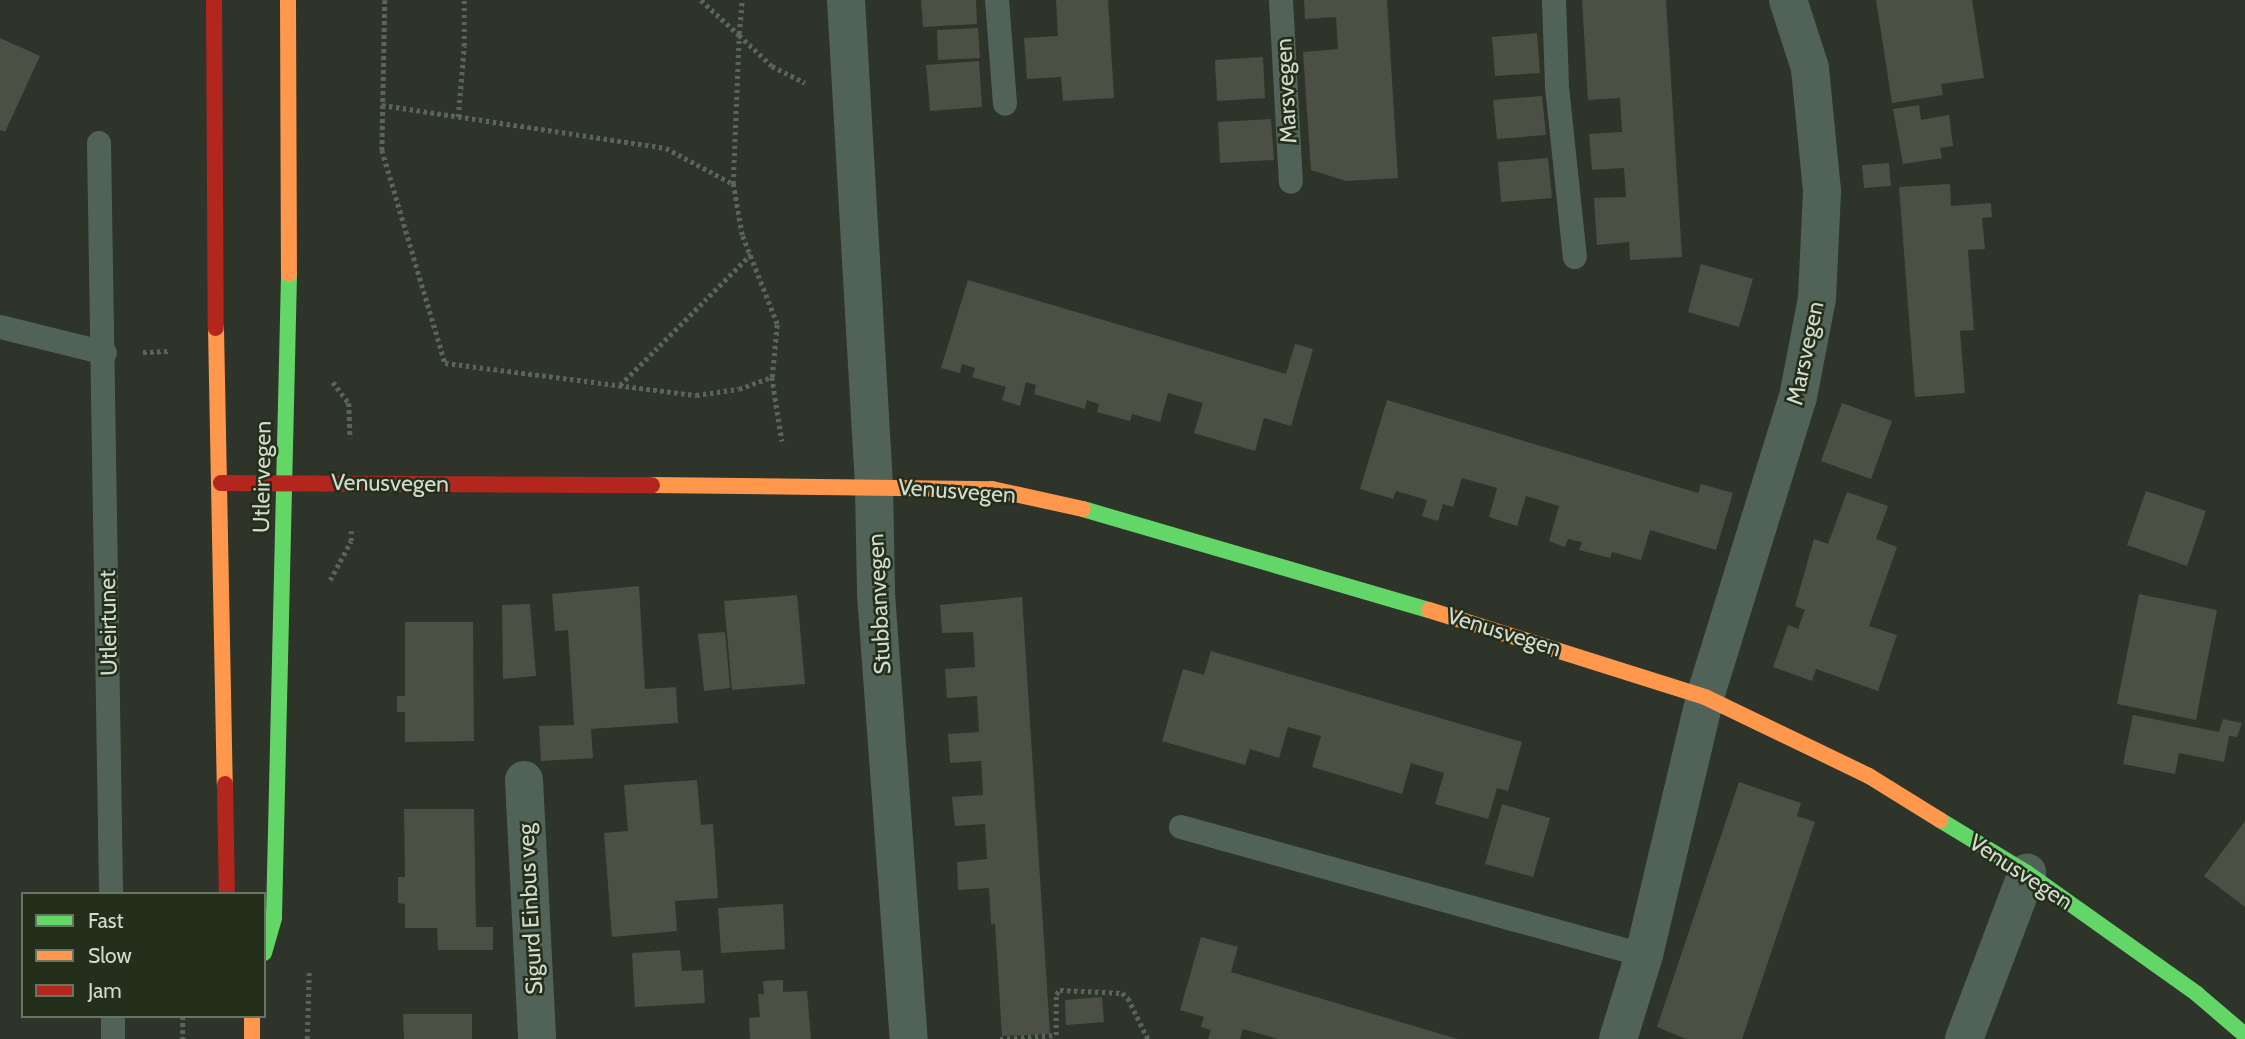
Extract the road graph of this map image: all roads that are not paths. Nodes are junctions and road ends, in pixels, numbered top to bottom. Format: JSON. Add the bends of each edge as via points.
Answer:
{"nodes":[{"id":1,"x":214,"y":0,"type":"edge"},
{"id":2,"x":288,"y":0,"type":"edge"},
{"id":3,"x":846,"y":0,"type":"edge"},
{"id":4,"x":997,"y":0,"type":"edge"},
{"id":5,"x":1281,"y":0,"type":"edge"},
{"id":6,"x":1554,"y":0,"type":"edge"},
{"id":7,"x":1788,"y":0,"type":"edge"},
{"id":8,"x":1006,"y":104,"type":"dead end"},
{"id":9,"x":99,"y":144,"type":"dead end"},
{"id":10,"x":1291,"y":182,"type":"dead end"},
{"id":11,"x":1575,"y":257,"type":"dead end"},
{"id":12,"x":0,"y":327,"type":"edge"},
{"id":13,"x":104,"y":353,"type":"junction"},
{"id":14,"x":284,"y":481,"type":"junction"},
{"id":15,"x":221,"y":483,"type":"junction"},
{"id":16,"x":874,"y":486,"type":"junction"},
{"id":17,"x":1706,"y":696,"type":"junction"},
{"id":18,"x":524,"y":779,"type":"dead end"},
{"id":19,"x":1181,"y":827,"type":"dead end"},
{"id":20,"x":2027,"y":873,"type":"junction"},
{"id":21,"x":111,"y":892,"type":"edge"},
{"id":22,"x":227,"y":892,"type":"edge"},
{"id":23,"x":266,"y":946,"type":"edge"},
{"id":24,"x":1644,"y":955,"type":"junction"},
{"id":25,"x":113,"y":1018,"type":"edge"},
{"id":26,"x":252,"y":1018,"type":"edge"},
{"id":27,"x":2245,"y":1035,"type":"edge"},
{"id":28,"x":113,"y":1039,"type":"edge"},
{"id":29,"x":252,"y":1039,"type":"edge"},
{"id":30,"x":537,"y":1039,"type":"edge"},
{"id":31,"x":909,"y":1039,"type":"edge"},
{"id":32,"x":1618,"y":1039,"type":"edge"},
{"id":33,"x":1964,"y":1039,"type":"edge"}],
"edges":[{"from":1,"to":15,"type":"street","name":"Utleirvegen"},
{"from":2,"to":14,"type":"street","name":"Utleirvegen","via":[[290,212]]},
{"from":3,"to":16,"type":"street","name":"Stubbanvegen"},
{"from":4,"to":8,"type":"lane"},
{"from":5,"to":10,"type":"lane","name":"Marsvegen"},
{"from":6,"to":11,"type":"lane"},
{"from":7,"to":17,"type":"street","name":"Marsvegen","via":[[1811,82],[1822,191],[1818,298],[1798,397]]},
{"from":9,"to":13,"type":"lane","name":"Utleirtunet"},
{"from":12,"to":13,"type":"lane"},
{"from":13,"to":21,"type":"lane","name":"Utleirtunet"},
{"from":14,"to":15,"type":"street","name":"Venusvegen"},
{"from":14,"to":16,"type":"street","name":"Venusvegen"},
{"from":14,"to":23,"type":"street","name":"Utleirvegen","via":[[274,917]]},
{"from":15,"to":22,"type":"street","name":"Utleirvegen"},
{"from":16,"to":17,"type":"street","name":"Venusvegen","via":[[992,488],[1051,500],[1332,580]]},
{"from":16,"to":31,"type":"street","name":"Stubbanvegen","via":[[876,594]]},
{"from":17,"to":20,"type":"street","name":"Venusvegen","via":[[1868,776]]},
{"from":17,"to":24,"type":"street"},
{"from":18,"to":30,"type":"street","name":"Sigurd Einbus veg"},
{"from":19,"to":24,"type":"lane"},
{"from":20,"to":27,"type":"street","name":"Venusvegen","via":[[2197,994]]},
{"from":20,"to":33,"type":"street"},
{"from":24,"to":32,"type":"street"},
{"from":25,"to":28,"type":"lane"},
{"from":26,"to":29,"type":"street"}]}
